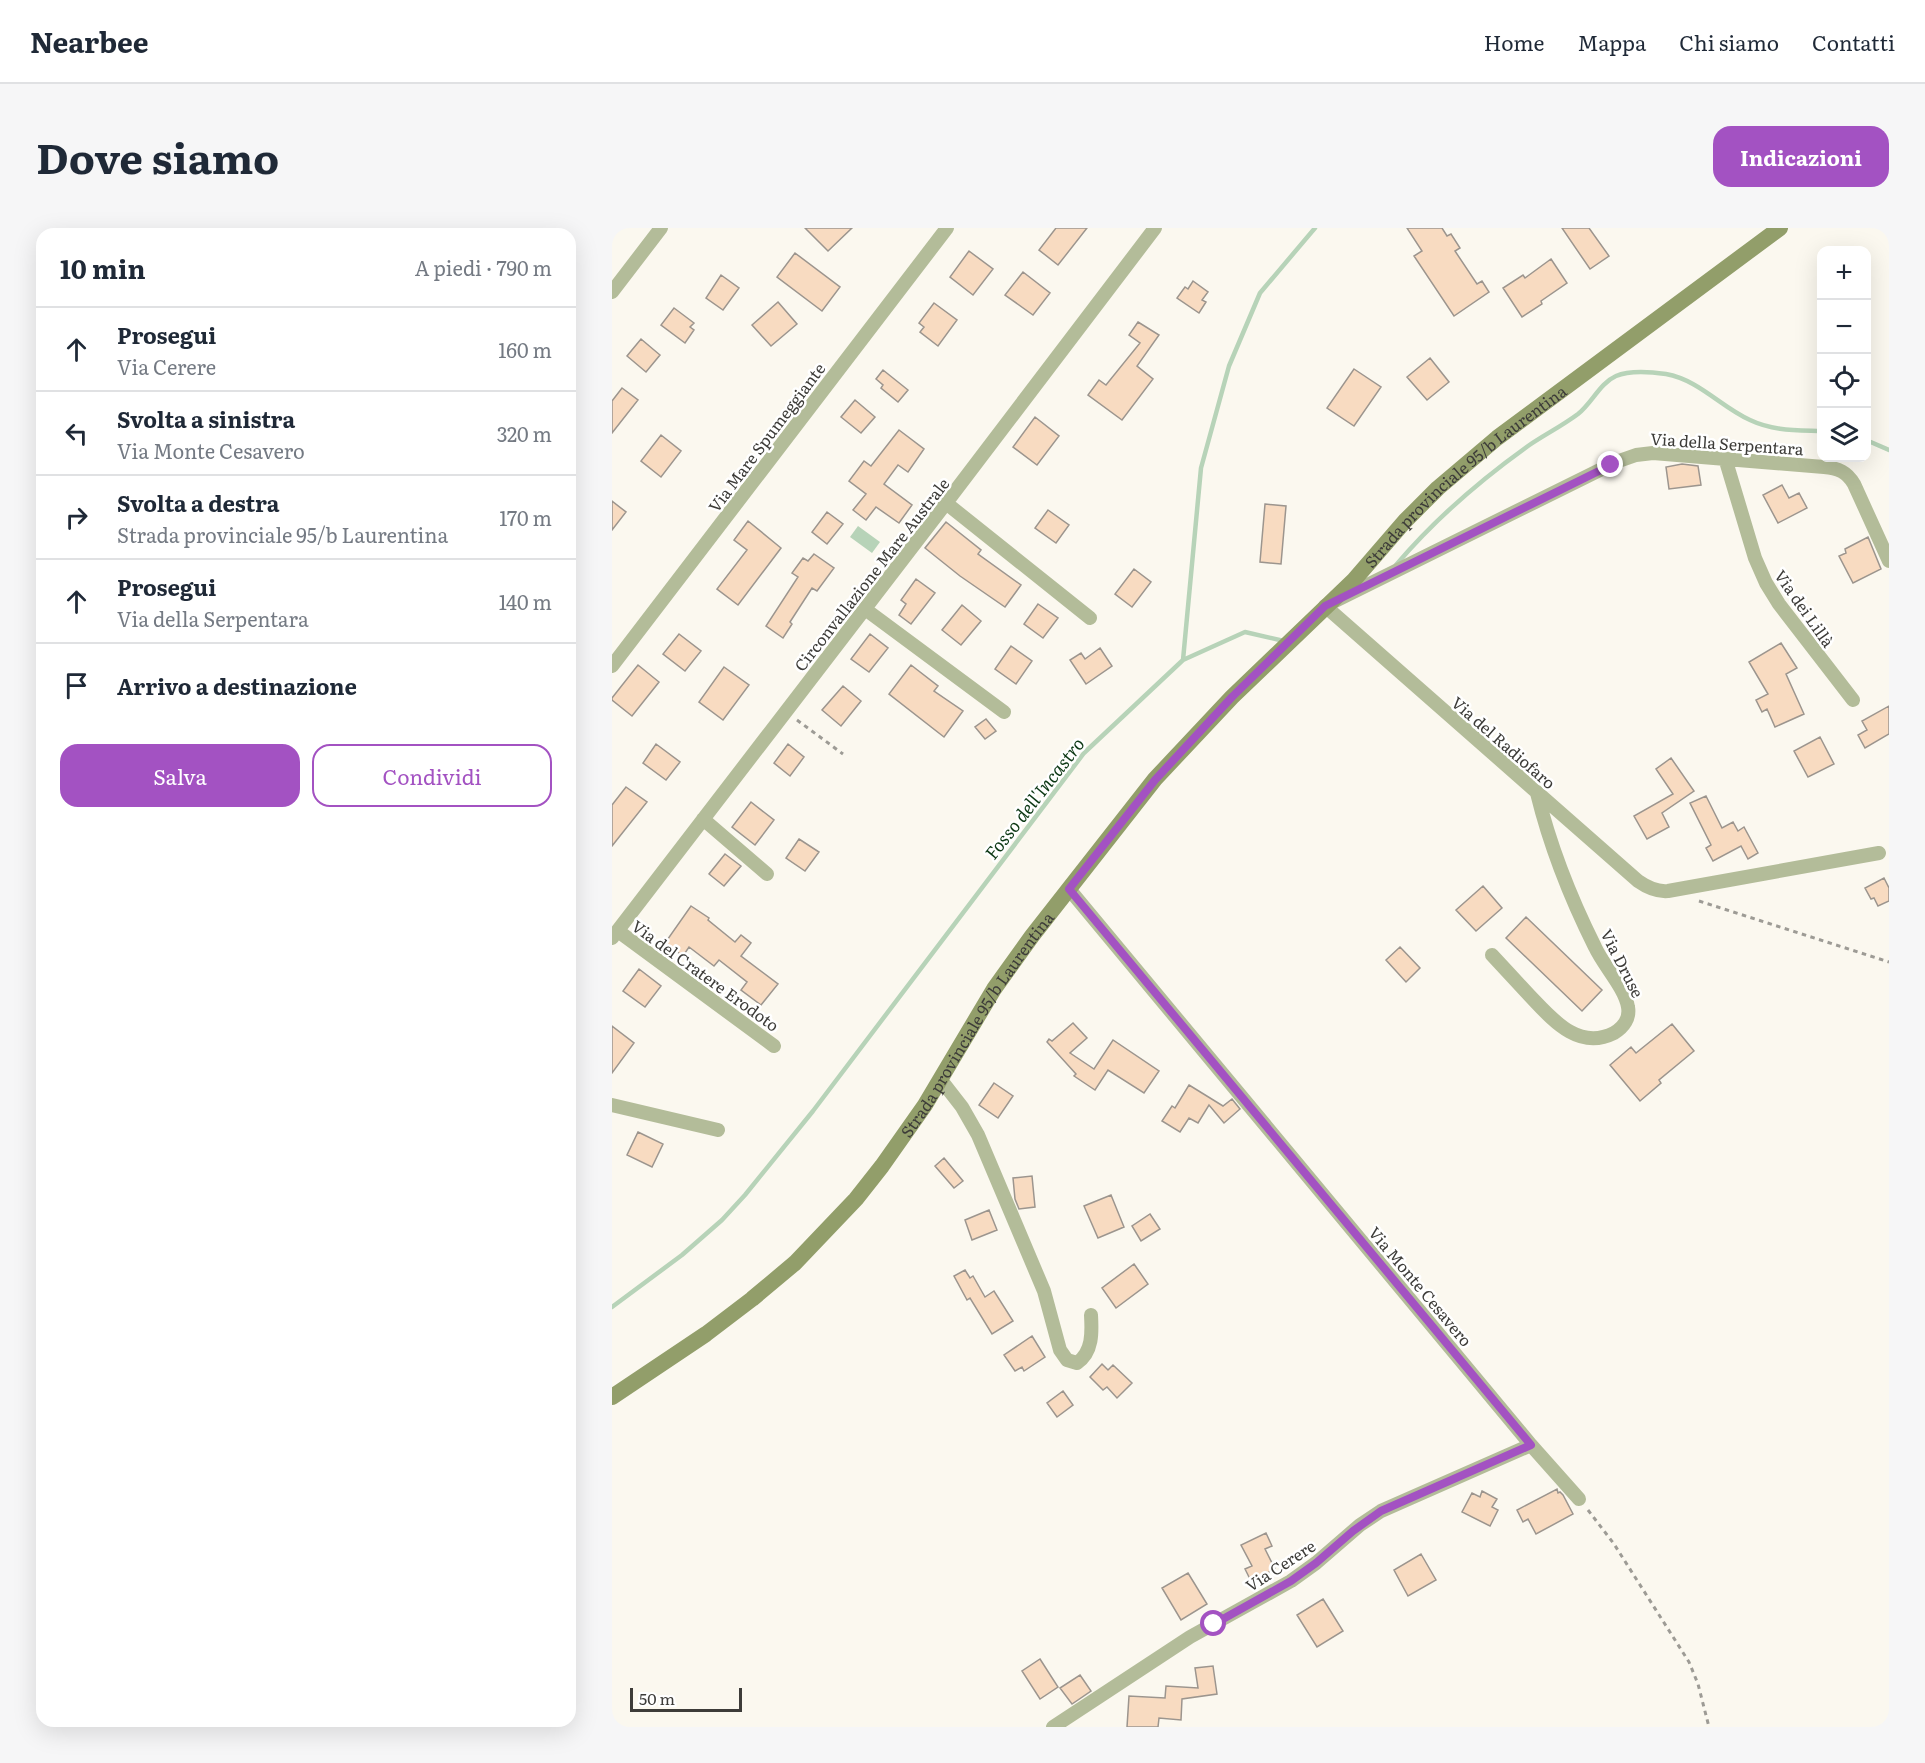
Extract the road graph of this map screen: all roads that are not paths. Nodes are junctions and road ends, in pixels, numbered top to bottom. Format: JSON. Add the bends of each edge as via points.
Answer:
{"nodes":[{"id":1,"x":661,"y":228,"type":"edge"},
{"id":2,"x":947,"y":228,"type":"edge"},
{"id":3,"x":1155,"y":228,"type":"edge"},
{"id":4,"x":1780,"y":228,"type":"edge"},
{"id":5,"x":612,"y":292,"type":"edge"},
{"id":6,"x":1725,"y":458,"type":"junction"},
{"id":7,"x":946,"y":503,"type":"junction"},
{"id":8,"x":1889,"y":561,"type":"edge"},
{"id":9,"x":1325,"y":606,"type":"junction"},
{"id":10,"x":865,"y":609,"type":"junction"},
{"id":11,"x":1090,"y":618,"type":"dead end"},
{"id":12,"x":612,"y":666,"type":"edge"},
{"id":13,"x":1853,"y":700,"type":"dead end"},
{"id":14,"x":1004,"y":712,"type":"dead end"},
{"id":15,"x":1537,"y":793,"type":"junction"},
{"id":16,"x":703,"y":819,"type":"junction"},
{"id":17,"x":1879,"y":853,"type":"dead end"},
{"id":18,"x":767,"y":874,"type":"dead end"},
{"id":19,"x":1069,"y":889,"type":"junction"},
{"id":20,"x":615,"y":935,"type":"edge"},
{"id":21,"x":1492,"y":955,"type":"dead end"},
{"id":22,"x":774,"y":1046,"type":"dead end"},
{"id":23,"x":941,"y":1080,"type":"junction"},
{"id":24,"x":612,"y":1105,"type":"edge"},
{"id":25,"x":718,"y":1130,"type":"dead end"},
{"id":26,"x":1091,"y":1315,"type":"dead end"},
{"id":27,"x":612,"y":1396,"type":"edge"},
{"id":28,"x":1531,"y":1445,"type":"junction"},
{"id":29,"x":1579,"y":1499,"type":"road end"},
{"id":30,"x":1053,"y":1727,"type":"edge"}],
"edges":[{"from":1,"to":5,"type":"street"},
{"from":2,"to":12,"type":"street","name":"Via Mare Spumeggiante"},
{"from":3,"to":7,"type":"street","name":"Circonvallazione Mare Australe"},
{"from":4,"to":9,"type":"main road","name":"Strada provinciale 95/b Laurentina","via":[[1474,456],[1405,521],[1354,580]]},
{"from":6,"to":8,"type":"street","name":"Via della Serpentara","via":[[1824,466],[1846,473]]},
{"from":6,"to":9,"type":"street","name":"Via della Serpentara","via":[[1660,453],[1629,457]]},
{"from":6,"to":13,"type":"street","name":"Via dei Lillà","via":[[1766,583]]},
{"from":7,"to":10,"type":"street","name":"Circonvallazione Mare Australe"},
{"from":7,"to":11,"type":"street"},
{"from":9,"to":15,"type":"street","name":"Via del Radiofaro"},
{"from":9,"to":19,"type":"main road","name":"Strada provinciale 95/b Laurentina","via":[[1155,780]]},
{"from":10,"to":14,"type":"street"},
{"from":10,"to":16,"type":"street","name":"Circonvallazione Mare Australe"},
{"from":15,"to":17,"type":"street","name":"Via del Radiofaro","via":[[1638,881],[1657,891]]},
{"from":15,"to":21,"type":"street","name":"Via Druse","via":[[1551,845],[1582,919],[1601,960],[1626,998],[1629,1012],[1625,1023],[1616,1032],[1601,1037],[1574,1035],[1553,1021]]},
{"from":16,"to":18,"type":"street"},
{"from":16,"to":20,"type":"street","name":"Circonvallazione Mare Australe"},
{"from":19,"to":23,"type":"main road","name":"Strada provinciale 95/b Laurentina","via":[[994,989]]},
{"from":19,"to":28,"type":"street","name":"Via Monte Cesavero"},
{"from":20,"to":22,"type":"street","name":"Via del Cratere Erodoto"},
{"from":23,"to":26,"type":"street","via":[[978,1135],[1040,1283],[1060,1350],[1067,1360],[1077,1363],[1085,1354],[1091,1337]]},
{"from":23,"to":27,"type":"main road","name":"Strada provinciale 95/b Laurentina","via":[[868,1185],[795,1263],[706,1335]]},
{"from":24,"to":25,"type":"street"},
{"from":28,"to":29,"type":"street","name":"Via Monte Cesavero"},
{"from":28,"to":30,"type":"street","name":"Via Cerere","via":[[1381,1511],[1291,1581],[1190,1638]]}]}
